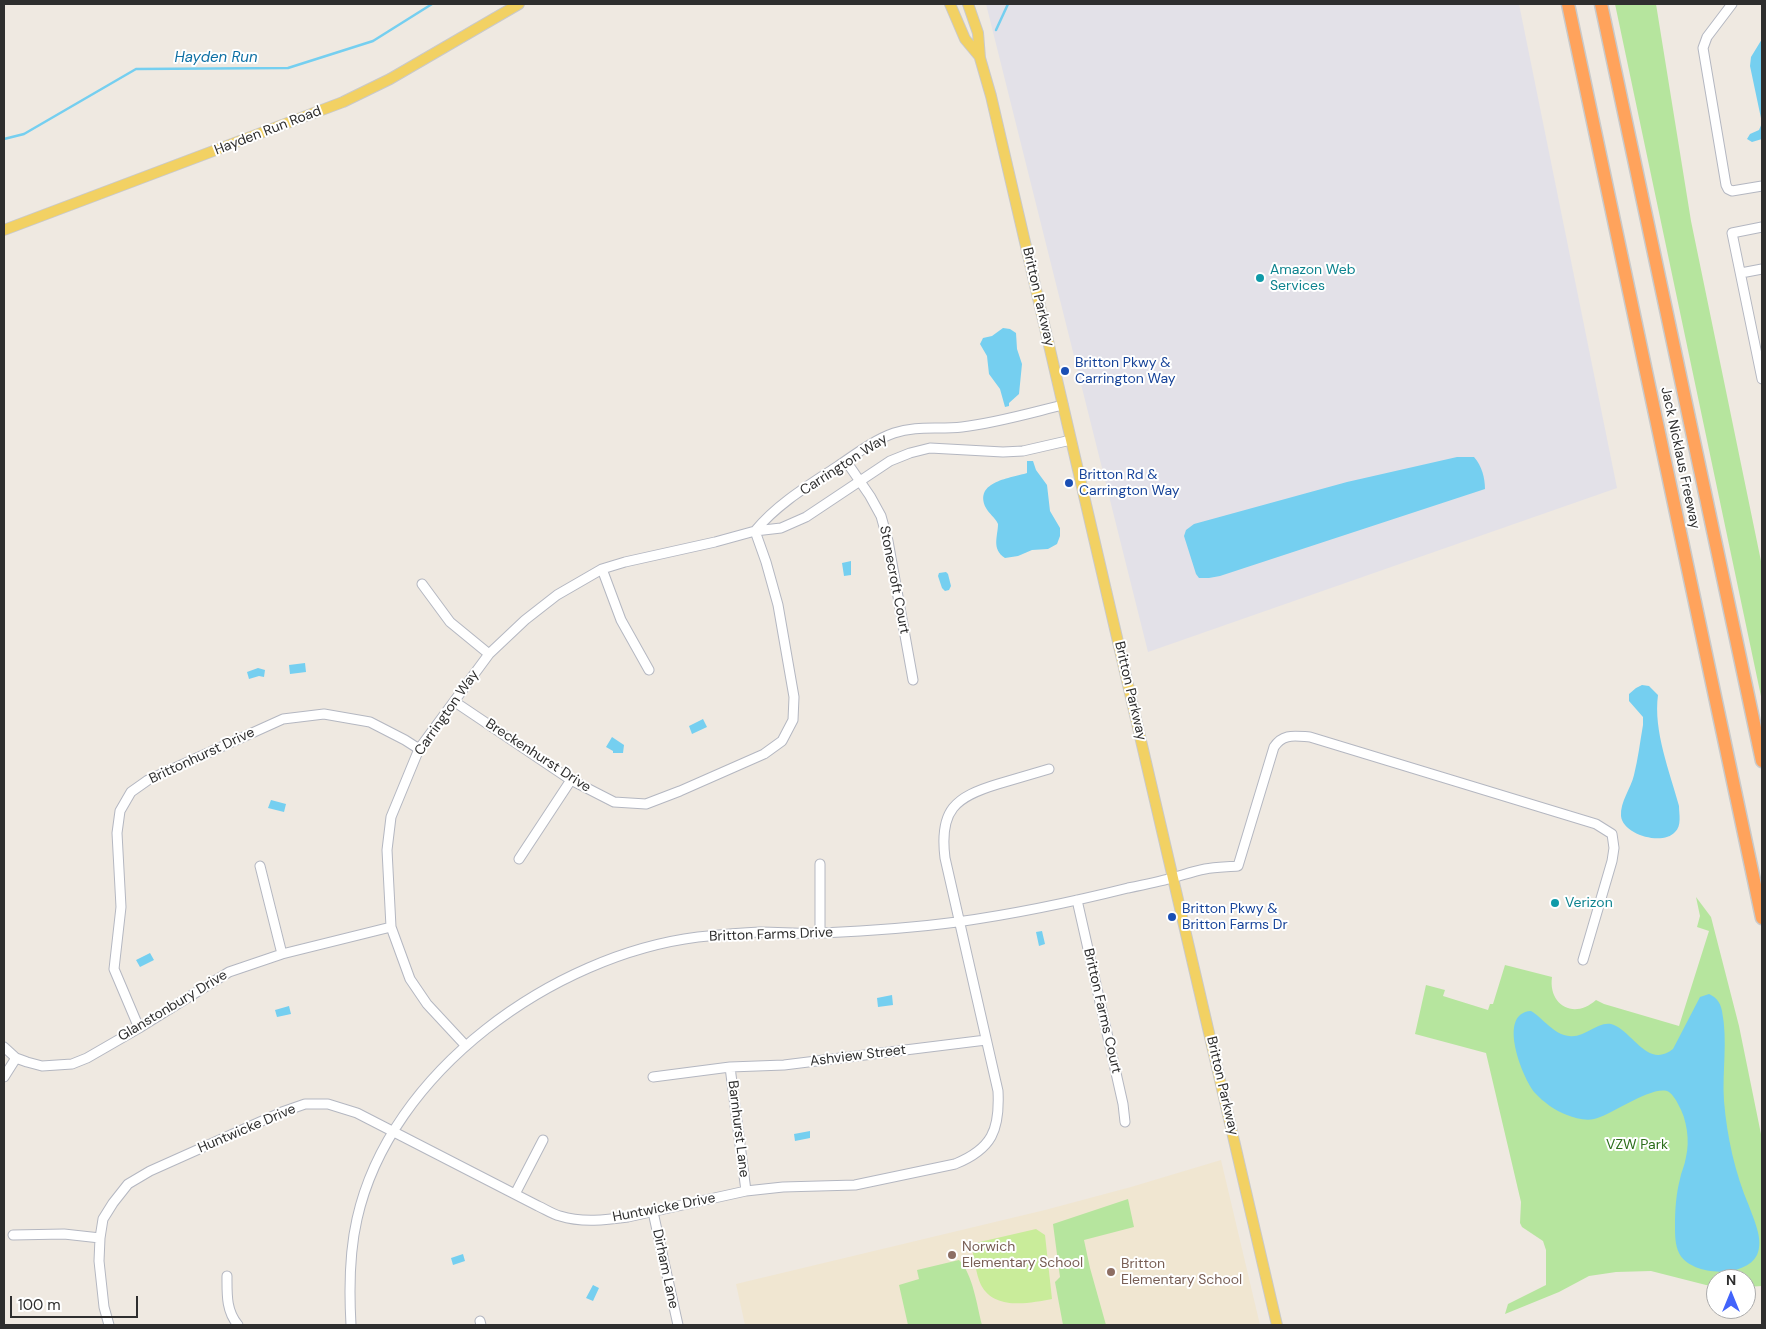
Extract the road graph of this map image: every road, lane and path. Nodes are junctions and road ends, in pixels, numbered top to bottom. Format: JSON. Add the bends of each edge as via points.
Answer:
{"nodes":[{"id":1,"x":519,"y":4,"type":"edge"},
{"id":2,"x":950,"y":4,"type":"edge"},
{"id":3,"x":968,"y":4,"type":"edge"},
{"id":4,"x":1568,"y":4,"type":"edge"},
{"id":5,"x":1601,"y":4,"type":"edge"},
{"id":6,"x":1732,"y":4,"type":"edge"},
{"id":7,"x":980,"y":58,"type":"junction"},
{"id":8,"x":1762,"y":186,"type":"edge"},
{"id":9,"x":1762,"y":227,"type":"edge"},
{"id":10,"x":4,"y":230,"type":"edge"},
{"id":11,"x":1762,"y":269,"type":"edge"},
{"id":12,"x":1741,"y":273,"type":"junction"},
{"id":13,"x":1758,"y":336,"type":"edge"},
{"id":14,"x":1762,"y":377,"type":"edge"},
{"id":15,"x":1063,"y":405,"type":"junction"},
{"id":16,"x":1071,"y":440,"type":"junction"},
{"id":17,"x":846,"y":461,"type":"junction"},
{"id":18,"x":860,"y":480,"type":"junction"},
{"id":19,"x":754,"y":532,"type":"junction"},
{"id":20,"x":602,"y":569,"type":"junction"},
{"id":21,"x":422,"y":584,"type":"dead end"},
{"id":22,"x":489,"y":654,"type":"junction"},
{"id":23,"x":649,"y":670,"type":"dead end"},
{"id":24,"x":913,"y":680,"type":"dead end"},
{"id":25,"x":455,"y":702,"type":"junction"},
{"id":26,"x":419,"y":749,"type":"junction"},
{"id":27,"x":1762,"y":761,"type":"edge"},
{"id":28,"x":1049,"y":769,"type":"dead end"},
{"id":29,"x":571,"y":780,"type":"junction"},
{"id":30,"x":518,"y":859,"type":"dead end"},
{"id":31,"x":820,"y":864,"type":"dead end"},
{"id":32,"x":260,"y":866,"type":"dead end"},
{"id":33,"x":1173,"y":878,"type":"junction"},
{"id":34,"x":1077,"y":900,"type":"junction"},
{"id":35,"x":1762,"y":918,"type":"edge"},
{"id":36,"x":959,"y":922,"type":"junction"},
{"id":37,"x":391,"y":927,"type":"junction"},
{"id":38,"x":820,"y":933,"type":"junction"},
{"id":39,"x":282,"y":954,"type":"junction"},
{"id":40,"x":1583,"y":960,"type":"dead end"},
{"id":41,"x":139,"y":1028,"type":"junction"},
{"id":42,"x":986,"y":1040,"type":"junction"},
{"id":43,"x":466,"y":1046,"type":"junction"},
{"id":44,"x":4,"y":1047,"type":"edge"},
{"id":45,"x":16,"y":1058,"type":"junction"},
{"id":46,"x":730,"y":1067,"type":"junction"},
{"id":47,"x":4,"y":1077,"type":"edge"},
{"id":48,"x":653,"y":1077,"type":"dead end"},
{"id":49,"x":1125,"y":1122,"type":"dead end"},
{"id":50,"x":393,"y":1132,"type":"junction"},
{"id":51,"x":543,"y":1140,"type":"dead end"},
{"id":52,"x":746,"y":1191,"type":"junction"},
{"id":53,"x":515,"y":1194,"type":"junction"},
{"id":54,"x":653,"y":1212,"type":"junction"},
{"id":55,"x":13,"y":1235,"type":"dead end"},
{"id":56,"x":100,"y":1238,"type":"junction"},
{"id":57,"x":228,"y":1276,"type":"dead end"},
{"id":58,"x":109,"y":1325,"type":"edge"},
{"id":59,"x":238,"y":1325,"type":"edge"},
{"id":60,"x":352,"y":1325,"type":"edge"},
{"id":61,"x":678,"y":1325,"type":"edge"},
{"id":62,"x":1277,"y":1325,"type":"edge"}],
"edges":[{"from":1,"to":10,"type":"main road","name":"Hayden Run Road","via":[[390,79],[343,102]]},
{"from":2,"to":7,"type":"main road","name":"Britton Parkway","via":[[965,39]]},
{"from":3,"to":7,"type":"main road","name":"Britton Parkway","via":[[978,33]]},
{"from":4,"to":35,"type":"highway","name":"Jack Nicklaus Freeway"},
{"from":5,"to":27,"type":"highway","name":"Jack Nicklaus Freeway"},
{"from":6,"to":8,"type":"street","via":[[1703,48],[1728,189]]},
{"from":7,"to":15,"type":"main road","name":"Britton Parkway"},
{"from":9,"to":12,"type":"street","via":[[1732,233]]},
{"from":11,"to":12,"type":"street"},
{"from":12,"to":13,"type":"street"},
{"from":13,"to":14,"type":"street"},
{"from":15,"to":16,"type":"main road","name":"Britton Parkway"},
{"from":15,"to":17,"type":"street","name":"Carrington Way","via":[[959,428],[916,428],[895,433],[877,440]]},
{"from":16,"to":18,"type":"street","name":"Carrington Way","via":[[1023,451],[930,448],[890,461]]},
{"from":16,"to":33,"type":"main road","name":"Britton Parkway"},
{"from":17,"to":18,"type":"street","name":"Stonecroft Court"},
{"from":17,"to":19,"type":"street","name":"Carrington Way","via":[[802,490],[766,518]]},
{"from":18,"to":19,"type":"street","name":"Carrington Way","via":[[806,517],[781,528]]},
{"from":18,"to":24,"type":"street","name":"Stonecroft Court","via":[[881,516],[888,541]]},
{"from":19,"to":20,"type":"street","name":"Carrington Way"},
{"from":19,"to":29,"type":"street","name":"Breckenhurst Drive","via":[[778,605],[794,698],[793,720],[782,740],[764,754],[646,804],[614,802]]},
{"from":20,"to":22,"type":"street","name":"Carrington Way","via":[[557,595]]},
{"from":20,"to":23,"type":"street","via":[[621,620]]},
{"from":21,"to":22,"type":"street","via":[[450,622]]},
{"from":22,"to":25,"type":"street","name":"Carrington Way"},
{"from":25,"to":26,"type":"street","name":"Carrington Way"},
{"from":25,"to":29,"type":"street","name":"Breckenhurst Drive"},
{"from":26,"to":37,"type":"street","name":"Carrington Way","via":[[391,817],[387,850]]},
{"from":26,"to":41,"type":"street","name":"Brittonhurst Drive","via":[[370,722],[324,714],[284,719],[148,780],[131,792],[120,811],[117,832],[121,907],[114,969]]},
{"from":28,"to":36,"type":"street","name":"Huntwicke Drive","via":[[968,794],[949,814],[943,841]]},
{"from":29,"to":30,"type":"street"},
{"from":31,"to":38,"type":"street"},
{"from":32,"to":39,"type":"street"},
{"from":33,"to":34,"type":"street","name":"Britton Farms Drive"},
{"from":33,"to":40,"type":"street","name":"Britton Farms Drive","via":[[1205,869],[1238,866],[1274,747],[1282,738],[1310,737],[1596,824],[1612,834],[1612,860]]},
{"from":33,"to":62,"type":"main road","name":"Britton Parkway"},
{"from":34,"to":36,"type":"street","name":"Britton Farms Drive"},
{"from":34,"to":49,"type":"street","name":"Britton Farms Court"},
{"from":36,"to":38,"type":"street","name":"Britton Farms Drive"},
{"from":36,"to":42,"type":"street","name":"Huntwicke Drive"},
{"from":37,"to":39,"type":"street","name":"Glanstonbury Drive"},
{"from":37,"to":43,"type":"street","name":"Carrington Way","via":[[410,979],[427,1004]]},
{"from":38,"to":43,"type":"street","name":"Britton Farms Drive","via":[[760,932],[697,937],[602,961],[547,987]]},
{"from":39,"to":41,"type":"street","name":"Glanstonbury Drive","via":[[229,972]]},
{"from":41,"to":45,"type":"street","name":"Glanstonbury Drive","via":[[72,1064],[42,1066]]},
{"from":42,"to":46,"type":"street","name":"Ashview Street","via":[[784,1065]]},
{"from":42,"to":52,"type":"street","name":"Huntwicke Drive","via":[[998,1091],[998,1122],[982,1149],[970,1158],[855,1185]]},
{"from":43,"to":50,"type":"street","name":"Britton Farms Drive","via":[[424,1089]]},
{"from":44,"to":45,"type":"street"},
{"from":45,"to":47,"type":"street"},
{"from":46,"to":48,"type":"street","name":"Ashview Street"},
{"from":46,"to":52,"type":"street","name":"Barnhurst Lane"},
{"from":50,"to":53,"type":"street","name":"Huntwicke Drive"},
{"from":50,"to":56,"type":"street","name":"Huntwicke Drive","via":[[328,1104],[305,1104],[286,1110],[128,1184],[103,1220]]},
{"from":50,"to":60,"type":"street","name":"Britton Farms Drive","via":[[372,1173],[357,1217],[350,1286]]},
{"from":51,"to":53,"type":"street"},
{"from":52,"to":54,"type":"street","name":"Huntwicke Drive"},
{"from":53,"to":54,"type":"street","name":"Huntwicke Drive","via":[[560,1216],[585,1220],[610,1220]]},
{"from":54,"to":61,"type":"street","name":"Dirham Lane"},
{"from":55,"to":56,"type":"street","via":[[64,1234]]},
{"from":56,"to":58,"type":"street","name":"Huntwicke Drive","via":[[99,1260]]},
{"from":57,"to":59,"type":"street","via":[[226,1297],[232,1318]]}]}
